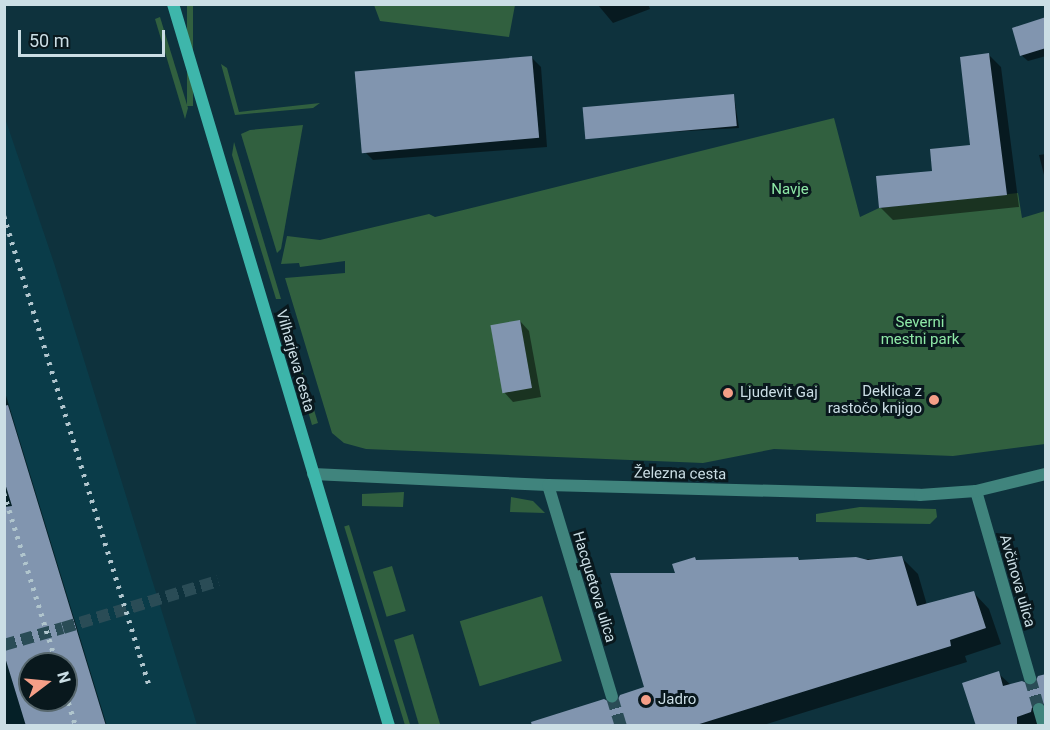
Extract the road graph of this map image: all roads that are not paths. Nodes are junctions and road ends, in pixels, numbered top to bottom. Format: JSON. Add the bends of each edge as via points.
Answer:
{"nodes":[{"id":1,"x":173,"y":4,"type":"edge"},
{"id":2,"x":313,"y":474,"type":"junction"},
{"id":3,"x":1046,"y":474,"type":"edge"},
{"id":4,"x":548,"y":485,"type":"junction"},
{"id":5,"x":976,"y":491,"type":"junction"},
{"id":6,"x":1030,"y":678,"type":"tunnel mouth"},
{"id":7,"x":612,"y":697,"type":"tunnel mouth"},
{"id":8,"x":1039,"y":709,"type":"tunnel mouth"},
{"id":9,"x":389,"y":726,"type":"edge"},
{"id":10,"x":1044,"y":726,"type":"edge"}],
"edges":[{"from":1,"to":2,"type":"main road","name":"Vilharjeva cesta"},
{"from":2,"to":4,"type":"street","name":"Železna cesta"},
{"from":2,"to":9,"type":"main road","name":"Vilharjeva cesta"},
{"from":3,"to":5,"type":"street","name":"Železna cesta"},
{"from":4,"to":5,"type":"street","name":"Železna cesta","via":[[912,495]]},
{"from":4,"to":7,"type":"street","name":"Hacquetova ulica"},
{"from":5,"to":6,"type":"street","name":"Avčinova ulica"},
{"from":8,"to":10,"type":"street"}]}
